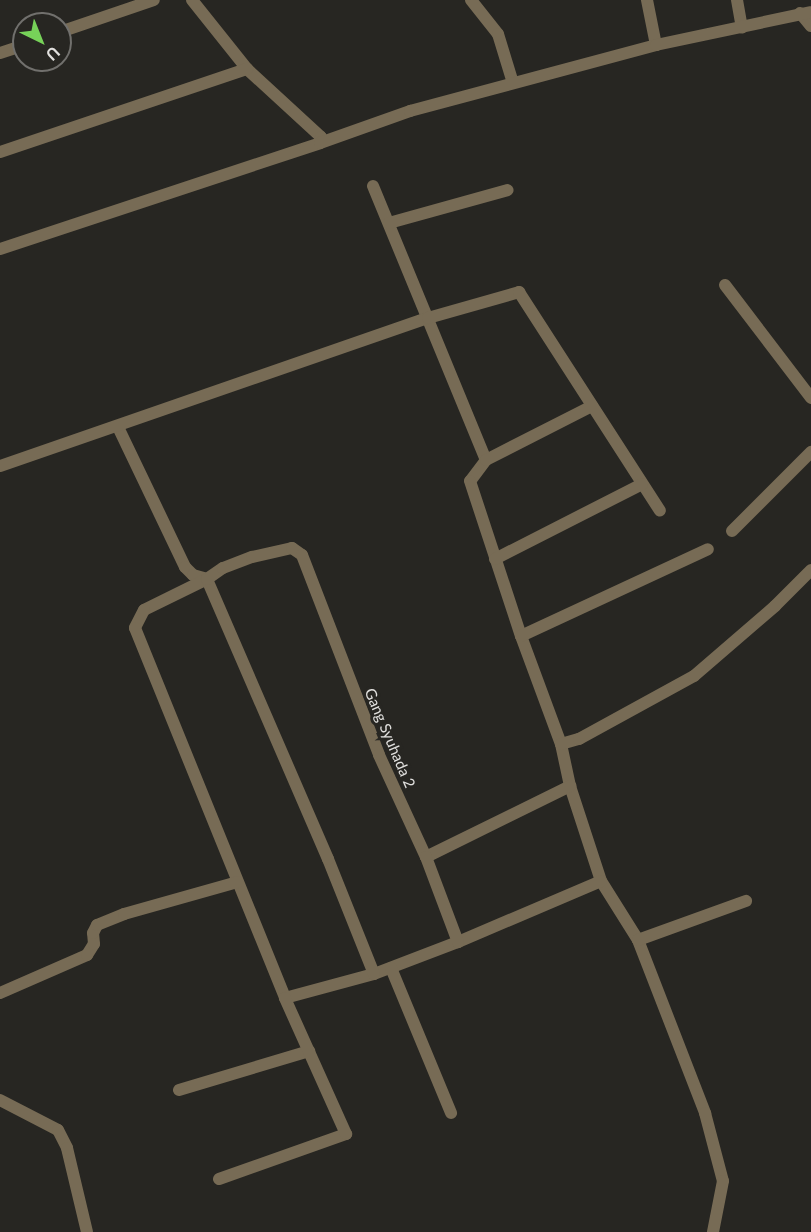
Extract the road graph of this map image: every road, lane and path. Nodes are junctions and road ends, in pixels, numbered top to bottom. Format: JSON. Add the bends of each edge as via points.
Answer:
{"nodes":[{"id":1,"x":154,"y":0,"type":"edge"},
{"id":2,"x":192,"y":0,"type":"edge"},
{"id":3,"x":471,"y":0,"type":"edge"},
{"id":4,"x":647,"y":0,"type":"edge"},
{"id":5,"x":737,"y":0,"type":"edge"},
{"id":6,"x":805,"y":13,"type":"edge"},
{"id":7,"x":811,"y":26,"type":"edge"},
{"id":8,"x":72,"y":28,"type":"edge"},
{"id":9,"x":742,"y":28,"type":"junction"},
{"id":10,"x":656,"y":45,"type":"junction"},
{"id":11,"x":247,"y":69,"type":"junction"},
{"id":12,"x":513,"y":83,"type":"junction"},
{"id":13,"x":320,"y":143,"type":"junction"},
{"id":14,"x":0,"y":152,"type":"edge"},
{"id":15,"x":374,"y":186,"type":"dead end"},
{"id":16,"x":508,"y":190,"type":"dead end"},
{"id":17,"x":389,"y":223,"type":"junction"},
{"id":18,"x":0,"y":249,"type":"edge"},
{"id":19,"x":725,"y":285,"type":"dead end"},
{"id":20,"x":428,"y":318,"type":"junction"},
{"id":21,"x":811,"y":398,"type":"edge"},
{"id":22,"x":592,"y":406,"type":"junction"},
{"id":23,"x":118,"y":427,"type":"junction"},
{"id":24,"x":811,"y":452,"type":"edge"},
{"id":25,"x":486,"y":460,"type":"junction"},
{"id":26,"x":0,"y":466,"type":"edge"},
{"id":27,"x":642,"y":484,"type":"junction"},
{"id":28,"x":660,"y":511,"type":"dead end"},
{"id":29,"x":732,"y":531,"type":"dead end"},
{"id":30,"x":708,"y":549,"type":"dead end"},
{"id":31,"x":495,"y":559,"type":"junction"},
{"id":32,"x":811,"y":570,"type":"edge"},
{"id":33,"x":207,"y":579,"type":"junction"},
{"id":34,"x":521,"y":636,"type":"junction"},
{"id":35,"x":561,"y":744,"type":"junction"},
{"id":36,"x":570,"y":786,"type":"junction"},
{"id":37,"x":426,"y":857,"type":"junction"},
{"id":38,"x":601,"y":881,"type":"junction"},
{"id":39,"x":238,"y":882,"type":"junction"},
{"id":40,"x":746,"y":901,"type":"dead end"},
{"id":41,"x":638,"y":940,"type":"junction"},
{"id":42,"x":458,"y":942,"type":"junction"},
{"id":43,"x":391,"y":968,"type":"junction"},
{"id":44,"x":374,"y":974,"type":"junction"},
{"id":45,"x":0,"y":993,"type":"edge"},
{"id":46,"x":285,"y":998,"type":"junction"},
{"id":47,"x":309,"y":1051,"type":"junction"},
{"id":48,"x":179,"y":1090,"type":"dead end"},
{"id":49,"x":0,"y":1100,"type":"edge"},
{"id":50,"x":450,"y":1113,"type":"dead end"},
{"id":51,"x":219,"y":1179,"type":"dead end"},
{"id":52,"x":87,"y":1232,"type":"edge"},
{"id":53,"x":712,"y":1232,"type":"edge"}],
"edges":[{"from":1,"to":8,"type":"street"},
{"from":2,"to":11,"type":"street"},
{"from":3,"to":12,"type":"street","via":[[498,34]]},
{"from":4,"to":10,"type":"street"},
{"from":5,"to":9,"type":"street"},
{"from":6,"to":7,"type":"street"},
{"from":6,"to":9,"type":"street"},
{"from":9,"to":10,"type":"street"},
{"from":10,"to":12,"type":"street"},
{"from":11,"to":13,"type":"street","via":[[321,137]]},
{"from":11,"to":14,"type":"street"},
{"from":12,"to":13,"type":"street","via":[[410,111]]},
{"from":13,"to":18,"type":"street"},
{"from":15,"to":17,"type":"street"},
{"from":16,"to":17,"type":"street"},
{"from":17,"to":20,"type":"street"},
{"from":19,"to":21,"type":"street"},
{"from":20,"to":22,"type":"street","via":[[519,292]]},
{"from":20,"to":23,"type":"street"},
{"from":20,"to":25,"type":"street"},
{"from":22,"to":25,"type":"street"},
{"from":22,"to":27,"type":"street"},
{"from":23,"to":26,"type":"street"},
{"from":23,"to":33,"type":"street","via":[[185,567],[193,575]]},
{"from":24,"to":29,"type":"street"},
{"from":25,"to":31,"type":"street","via":[[470,481]]},
{"from":27,"to":28,"type":"street"},
{"from":27,"to":31,"type":"street"},
{"from":30,"to":34,"type":"street"},
{"from":31,"to":34,"type":"street"},
{"from":32,"to":35,"type":"street","via":[[694,676],[579,739]]},
{"from":33,"to":37,"type":"street","name":"Gang Syuhada 2","via":[[252,557],[292,548],[302,555],[379,756]]},
{"from":33,"to":39,"type":"street","via":[[144,610],[135,628]]},
{"from":33,"to":44,"type":"street"},
{"from":34,"to":35,"type":"street"},
{"from":35,"to":36,"type":"street"},
{"from":36,"to":37,"type":"street"},
{"from":36,"to":38,"type":"street"},
{"from":37,"to":42,"type":"street","name":"Gang Syuhada 2"},
{"from":38,"to":41,"type":"street"},
{"from":38,"to":42,"type":"street"},
{"from":39,"to":45,"type":"street","via":[[124,914],[97,926],[94,945],[87,955]]},
{"from":39,"to":46,"type":"street"},
{"from":40,"to":41,"type":"street"},
{"from":41,"to":53,"type":"street","via":[[720,1161],[723,1181]]},
{"from":42,"to":43,"type":"street"},
{"from":43,"to":44,"type":"street"},
{"from":43,"to":50,"type":"street"},
{"from":44,"to":46,"type":"street"},
{"from":46,"to":47,"type":"street"},
{"from":47,"to":48,"type":"street"},
{"from":47,"to":51,"type":"street","via":[[346,1134]]},
{"from":49,"to":52,"type":"street","via":[[58,1130],[67,1148]]}]}
